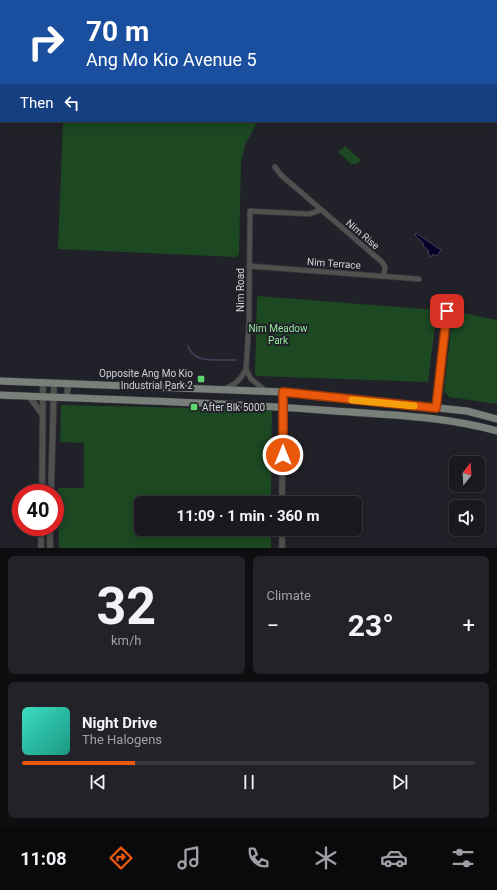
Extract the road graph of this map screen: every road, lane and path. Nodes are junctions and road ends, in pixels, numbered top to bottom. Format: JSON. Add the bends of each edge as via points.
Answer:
{"nodes":[{"id":1,"x":276,"y":167,"type":"dead end"},
{"id":2,"x":321,"y":210,"type":"junction"},
{"id":3,"x":249,"y":266,"type":"junction"},
{"id":4,"x":384,"y":276,"type":"junction"},
{"id":5,"x":419,"y":279,"type":"dead end"},
{"id":6,"x":447,"y":311,"type":"dead end"},
{"id":7,"x":246,"y":370,"type":"junction"},
{"id":8,"x":0,"y":381,"type":"edge"},
{"id":9,"x":43,"y":382,"type":"junction"},
{"id":10,"x":54,"y":383,"type":"junction"},
{"id":11,"x":68,"y":383,"type":"junction"},
{"id":12,"x":226,"y":389,"type":"junction"},
{"id":13,"x":266,"y":391,"type":"junction"},
{"id":14,"x":283,"y":392,"type":"junction"},
{"id":15,"x":0,"y":395,"type":"edge"},
{"id":16,"x":29,"y":396,"type":"junction"},
{"id":17,"x":43,"y":397,"type":"junction"},
{"id":18,"x":54,"y":398,"type":"junction"},
{"id":19,"x":67,"y":398,"type":"junction"},
{"id":20,"x":282,"y":406,"type":"junction"},
{"id":21,"x":436,"y":408,"type":"junction"},
{"id":22,"x":42,"y":414,"type":"junction"},
{"id":23,"x":497,"y":419,"type":"edge"},
{"id":24,"x":497,"y":431,"type":"edge"},
{"id":25,"x":42,"y":484,"type":"edge"},
{"id":26,"x":51,"y":484,"type":"edge"},
{"id":27,"x":282,"y":496,"type":"edge"},
{"id":28,"x":41,"y":536,"type":"edge"},
{"id":29,"x":50,"y":536,"type":"edge"},
{"id":30,"x":282,"y":536,"type":"edge"},
{"id":31,"x":41,"y":548,"type":"edge"},
{"id":32,"x":50,"y":548,"type":"edge"},
{"id":33,"x":282,"y":548,"type":"edge"}],
"edges":[{"from":1,"to":2,"type":"street","name":"Nim Rise","via":[[281,175]]},
{"from":2,"to":3,"type":"street","name":"Nim Road","via":[[309,214],[250,211]]},
{"from":2,"to":4,"type":"street","name":"Nim Rise","via":[[382,262],[385,267]]},
{"from":3,"to":4,"type":"street","name":"Nim Terrace"},
{"from":3,"to":7,"type":"street","name":"Nim Road"},
{"from":4,"to":5,"type":"street","name":"Nim Terrace"},
{"from":6,"to":21,"type":"street"},
{"from":7,"to":12,"type":"street","via":[[240,380]]},
{"from":7,"to":13,"type":"street","via":[[251,379]]},
{"from":8,"to":9,"type":"main road"},
{"from":9,"to":10,"type":"main road"},
{"from":9,"to":17,"type":"street"},
{"from":10,"to":11,"type":"main road"},
{"from":10,"to":18,"type":"street"},
{"from":11,"to":12,"type":"main road"},
{"from":11,"to":19,"type":"street"},
{"from":12,"to":13,"type":"main road"},
{"from":13,"to":14,"type":"main road"},
{"from":14,"to":20,"type":"street"},
{"from":14,"to":21,"type":"main road"},
{"from":15,"to":16,"type":"main road"},
{"from":16,"to":17,"type":"main road"},
{"from":16,"to":22,"type":"street"},
{"from":17,"to":18,"type":"main road"},
{"from":17,"to":22,"type":"street"},
{"from":18,"to":19,"type":"main road"},
{"from":18,"to":26,"type":"street"},
{"from":19,"to":20,"type":"main road"},
{"from":20,"to":24,"type":"main road","via":[[471,423]]},
{"from":20,"to":27,"type":"street"},
{"from":21,"to":23,"type":"main road","via":[[467,411]]},
{"from":22,"to":25,"type":"street"},
{"from":28,"to":31,"type":"street"},
{"from":29,"to":32,"type":"street"},
{"from":30,"to":33,"type":"street"}]}
